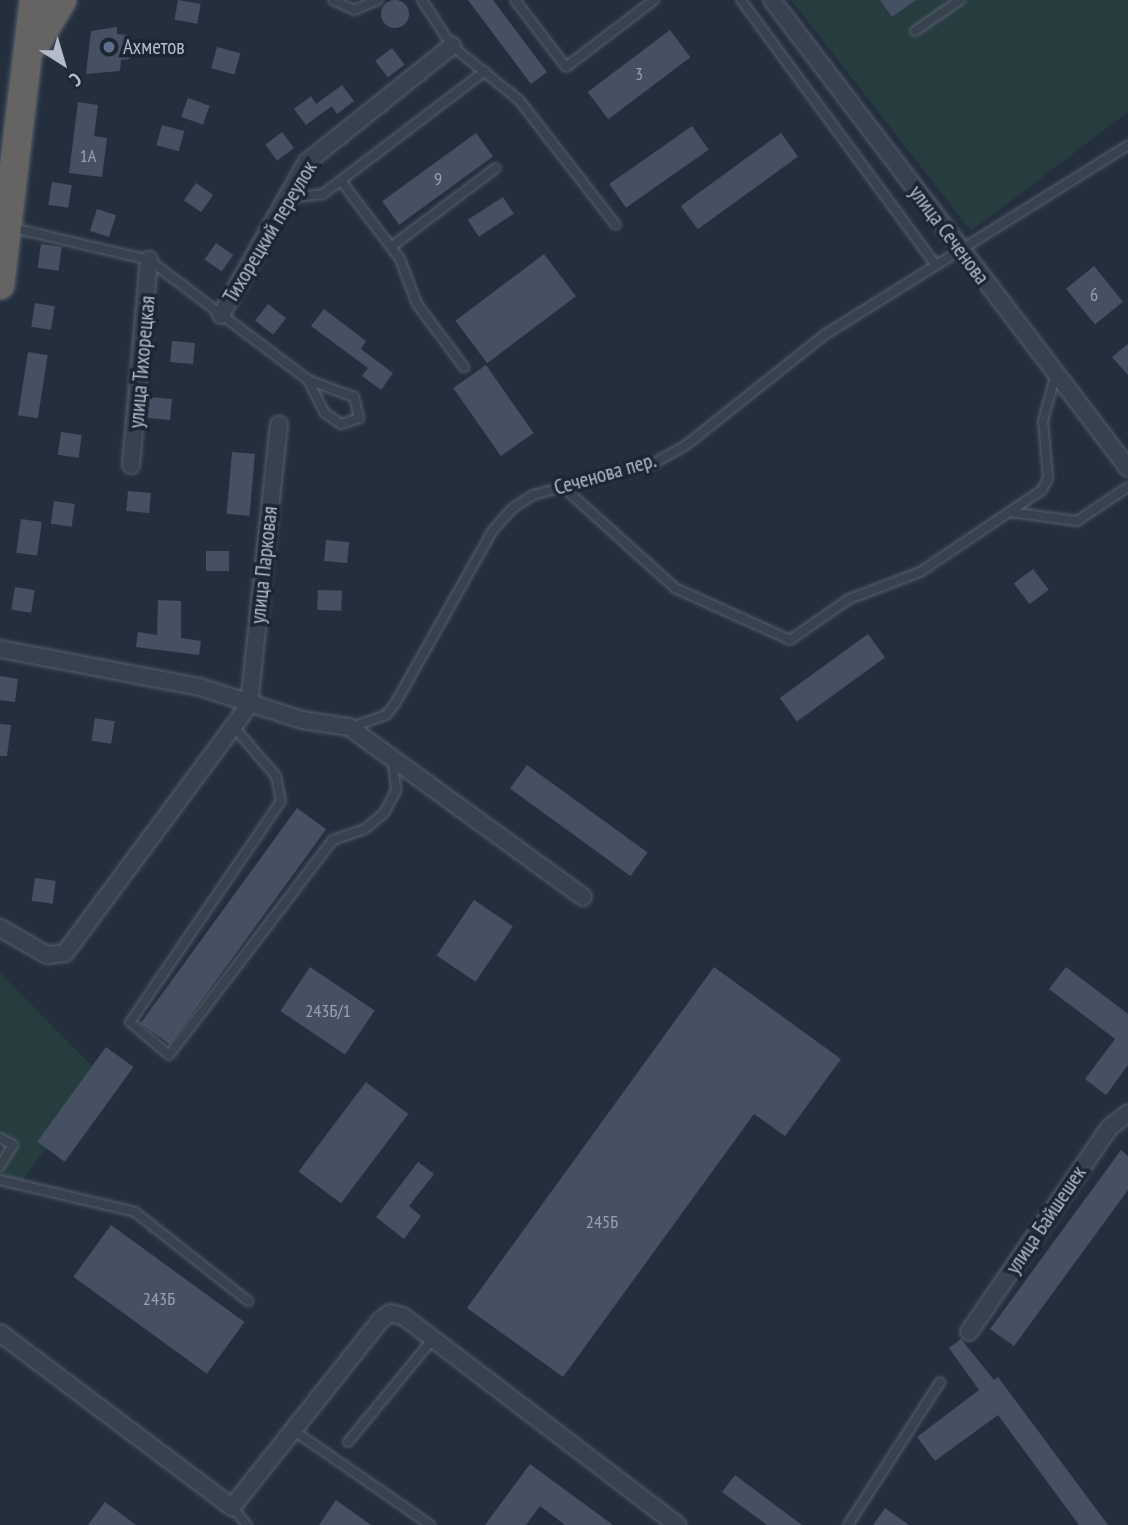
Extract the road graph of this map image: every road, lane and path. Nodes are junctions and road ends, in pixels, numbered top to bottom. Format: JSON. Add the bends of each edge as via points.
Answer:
{"nodes":[{"id":1,"x":62,"y":0,"type":"edge"},
{"id":2,"x":333,"y":0,"type":"edge"},
{"id":3,"x":378,"y":0,"type":"edge"},
{"id":4,"x":422,"y":0,"type":"edge"},
{"id":5,"x":515,"y":0,"type":"edge"},
{"id":6,"x":654,"y":0,"type":"edge"},
{"id":7,"x":741,"y":0,"type":"edge"},
{"id":8,"x":772,"y":0,"type":"edge"},
{"id":9,"x":960,"y":0,"type":"edge"},
{"id":10,"x":39,"y":4,"type":"edge"},
{"id":11,"x":915,"y":31,"type":"dead end"},
{"id":12,"x":452,"y":46,"type":"junction"},
{"id":13,"x":485,"y":71,"type":"junction"},
{"id":14,"x":20,"y":102,"type":"junction"},
{"id":15,"x":1128,"y":145,"type":"edge"},
{"id":16,"x":496,"y":168,"type":"dead end"},
{"id":17,"x":341,"y":181,"type":"junction"},
{"id":18,"x":287,"y":198,"type":"junction"},
{"id":19,"x":616,"y":225,"type":"dead end"},
{"id":20,"x":3,"y":227,"type":"edge"},
{"id":21,"x":391,"y":247,"type":"junction"},
{"id":22,"x":958,"y":247,"type":"junction"},
{"id":23,"x":149,"y":260,"type":"junction"},
{"id":24,"x":934,"y":262,"type":"junction"},
{"id":25,"x":0,"y":285,"type":"edge"},
{"id":26,"x":221,"y":315,"type":"junction"},
{"id":27,"x":464,"y":367,"type":"dead end"},
{"id":28,"x":1056,"y":373,"type":"junction"},
{"id":29,"x":308,"y":380,"type":"junction"},
{"id":30,"x":279,"y":425,"type":"dead end"},
{"id":31,"x":131,"y":465,"type":"dead end"},
{"id":32,"x":1128,"y":468,"type":"edge"},
{"id":33,"x":563,"y":487,"type":"junction"},
{"id":34,"x":1128,"y":487,"type":"edge"},
{"id":35,"x":1009,"y":512,"type":"junction"},
{"id":36,"x":0,"y":649,"type":"edge"},
{"id":37,"x":249,"y":705,"type":"junction"},
{"id":38,"x":233,"y":726,"type":"junction"},
{"id":39,"x":349,"y":727,"type":"junction"},
{"id":40,"x":393,"y":758,"type":"junction"},
{"id":41,"x":583,"y":897,"type":"dead end"},
{"id":42,"x":0,"y":928,"type":"edge"},
{"id":43,"x":1128,"y":1113,"type":"edge"},
{"id":44,"x":0,"y":1138,"type":"edge"},
{"id":45,"x":0,"y":1166,"type":"edge"},
{"id":46,"x":0,"y":1180,"type":"edge"},
{"id":47,"x":248,"y":1301,"type":"dead end"},
{"id":48,"x":969,"y":1332,"type":"dead end"},
{"id":49,"x":0,"y":1333,"type":"edge"},
{"id":50,"x":433,"y":1339,"type":"junction"},
{"id":51,"x":940,"y":1382,"type":"dead end"},
{"id":52,"x":292,"y":1430,"type":"junction"},
{"id":53,"x":348,"y":1442,"type":"dead end"},
{"id":54,"x":232,"y":1507,"type":"junction"},
{"id":55,"x":247,"y":1525,"type":"edge"},
{"id":56,"x":430,"y":1525,"type":"edge"},
{"id":57,"x":677,"y":1525,"type":"edge"},
{"id":58,"x":848,"y":1525,"type":"edge"}],
"edges":[{"from":1,"to":14,"type":"highway","via":[[39,32]]},
{"from":2,"to":3,"type":"lane","via":[[354,9]]},
{"from":4,"to":12,"type":"lane"},
{"from":5,"to":6,"type":"lane","via":[[566,67]]},
{"from":7,"to":24,"type":"lane"},
{"from":8,"to":22,"type":"street","name":"улица Сеченова"},
{"from":9,"to":11,"type":"lane"},
{"from":10,"to":14,"type":"highway"},
{"from":12,"to":13,"type":"lane"},
{"from":12,"to":18,"type":"street","name":"Тихорецкий переулок","via":[[307,162]]},
{"from":13,"to":17,"type":"lane"},
{"from":13,"to":19,"type":"lane","via":[[519,100]]},
{"from":14,"to":20,"type":"highway"},
{"from":15,"to":22,"type":"lane","name":"Сеченова пер."},
{"from":16,"to":21,"type":"lane"},
{"from":17,"to":18,"type":"lane","via":[[315,198]]},
{"from":17,"to":21,"type":"lane"},
{"from":18,"to":26,"type":"street","name":"Тихорецкий переулок"},
{"from":20,"to":23,"type":"lane"},
{"from":20,"to":25,"type":"highway"},
{"from":21,"to":27,"type":"lane","via":[[418,304]]},
{"from":22,"to":24,"type":"lane","name":"Сеченова пер."},
{"from":22,"to":28,"type":"street","name":"улица Сеченова"},
{"from":23,"to":26,"type":"lane"},
{"from":23,"to":31,"type":"street","name":"улица Тихорецкая"},
{"from":24,"to":33,"type":"lane","name":"Сеченова пер.","via":[[826,334],[685,446],[654,463]]},
{"from":26,"to":29,"type":"lane"},
{"from":28,"to":32,"type":"street","name":"улица Сеченова"},
{"from":28,"to":35,"type":"lane","via":[[1043,421],[1048,478],[1042,490]]},
{"from":29,"to":29,"type":"lane","via":[[325,413],[341,424],[359,418],[354,397]]},
{"from":30,"to":37,"type":"street","name":"улица Парковая"},
{"from":33,"to":35,"type":"lane","via":[[669,584],[782,640],[849,599],[920,572]]},
{"from":33,"to":39,"type":"lane","name":"Сеченова пер.","via":[[533,495],[493,530],[396,702],[369,724]]},
{"from":34,"to":35,"type":"lane","via":[[1077,521]]},
{"from":36,"to":37,"type":"street","via":[[200,687]]},
{"from":37,"to":38,"type":"street"},
{"from":37,"to":39,"type":"street"},
{"from":38,"to":40,"type":"lane","via":[[276,776],[281,801],[130,1022],[169,1055],[332,841],[365,829],[384,813],[396,790]]},
{"from":38,"to":42,"type":"street","via":[[65,953],[47,955]]},
{"from":39,"to":40,"type":"street"},
{"from":40,"to":41,"type":"street"},
{"from":43,"to":48,"type":"street","name":"улица Байшешек","via":[[1109,1128]]},
{"from":44,"to":45,"type":"lane","via":[[13,1145]]},
{"from":46,"to":47,"type":"lane","via":[[135,1212]]},
{"from":49,"to":54,"type":"street"},
{"from":50,"to":52,"type":"street","via":[[390,1313]]},
{"from":50,"to":53,"type":"lane"},
{"from":50,"to":57,"type":"street"},
{"from":51,"to":58,"type":"lane"},
{"from":52,"to":54,"type":"street"},
{"from":52,"to":56,"type":"lane"},
{"from":54,"to":55,"type":"lane"}]}
